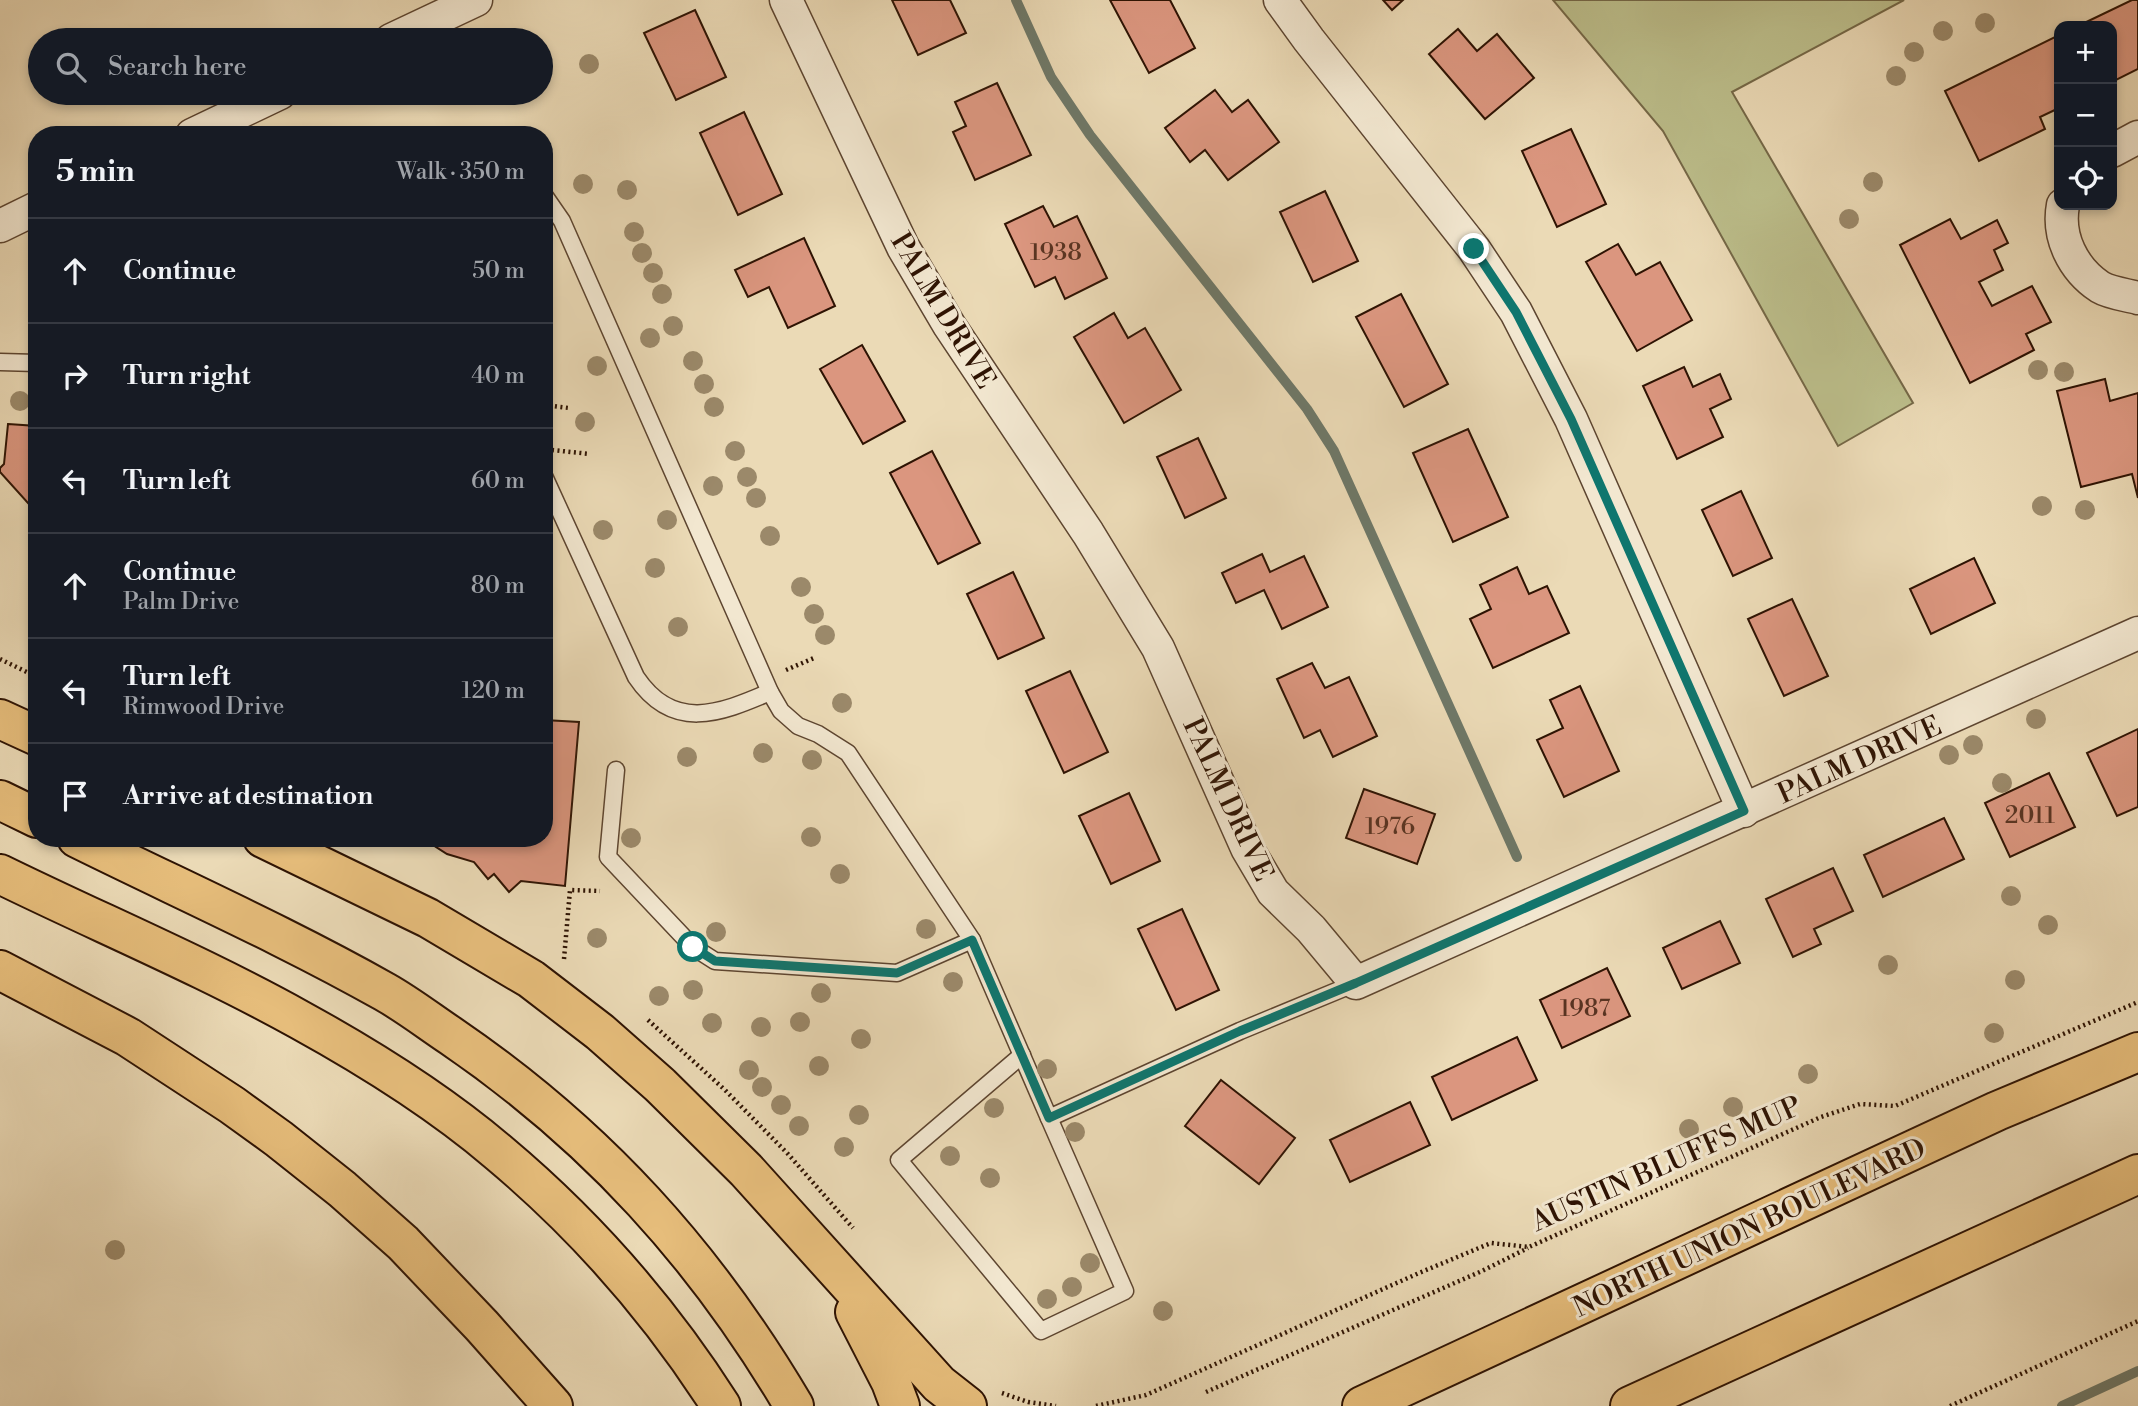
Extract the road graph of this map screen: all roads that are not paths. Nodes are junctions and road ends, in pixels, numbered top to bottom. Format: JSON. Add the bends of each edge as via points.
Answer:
{"nodes":[{"id":1,"x":476,"y":0,"type":"edge"},
{"id":2,"x":786,"y":0,"type":"edge"},
{"id":3,"x":1280,"y":0,"type":"edge"},
{"id":4,"x":416,"y":28,"type":"edge"},
{"id":5,"x":255,"y":105,"type":"edge"},
{"id":6,"x":211,"y":126,"type":"edge"},
{"id":7,"x":2138,"y":136,"type":"edge"},
{"id":8,"x":2117,"y":148,"type":"edge"},
{"id":9,"x":553,"y":208,"type":"edge"},
{"id":10,"x":2062,"y":210,"type":"edge"},
{"id":11,"x":28,"y":212,"type":"edge"},
{"id":12,"x":0,"y":226,"type":"edge"},
{"id":13,"x":2138,"y":298,"type":"edge"},
{"id":14,"x":0,"y":362,"type":"edge"},
{"id":15,"x":28,"y":363,"type":"edge"},
{"id":16,"x":553,"y":496,"type":"edge"},
{"id":17,"x":2138,"y":633,"type":"edge"},
{"id":18,"x":770,"y":692,"type":"junction"},
{"id":19,"x":0,"y":719,"type":"edge"},
{"id":20,"x":28,"y":732,"type":"edge"},
{"id":21,"x":616,"y":770,"type":"dead end"},
{"id":22,"x":0,"y":800,"type":"edge"},
{"id":23,"x":1744,"y":811,"type":"junction"},
{"id":24,"x":28,"y":814,"type":"edge"},
{"id":25,"x":95,"y":847,"type":"edge"},
{"id":26,"x":282,"y":847,"type":"edge"},
{"id":27,"x":0,"y":874,"type":"edge"},
{"id":28,"x":972,"y":940,"type":"junction"},
{"id":29,"x":0,"y":970,"type":"edge"},
{"id":30,"x":1356,"y":983,"type":"junction"},
{"id":31,"x":2138,"y":1052,"type":"edge"},
{"id":32,"x":1022,"y":1055,"type":"junction"},
{"id":33,"x":1049,"y":1118,"type":"junction"},
{"id":34,"x":2138,"y":1174,"type":"edge"},
{"id":35,"x":819,"y":1254,"type":"junction"},
{"id":36,"x":878,"y":1354,"type":"junction"},
{"id":37,"x":552,"y":1406,"type":"edge"},
{"id":38,"x":721,"y":1406,"type":"edge"},
{"id":39,"x":794,"y":1406,"type":"edge"},
{"id":40,"x":900,"y":1406,"type":"edge"},
{"id":41,"x":915,"y":1406,"type":"edge"},
{"id":42,"x":967,"y":1406,"type":"edge"},
{"id":43,"x":1362,"y":1406,"type":"edge"},
{"id":44,"x":1630,"y":1406,"type":"edge"}],
"edges":[{"from":1,"to":4,"type":"street"},
{"from":2,"to":30,"type":"street","name":"PALM DRIVE","via":[[903,247],[1158,648],[1273,892]]},
{"from":3,"to":23,"type":"street","via":[[1474,249],[1516,312],[1571,419]]},
{"from":5,"to":6,"type":"street"},
{"from":7,"to":8,"type":"street"},
{"from":9,"to":18,"type":"lane"},
{"from":10,"to":13,"type":"street","via":[[2066,246],[2078,266],[2102,288]]},
{"from":11,"to":12,"type":"street"},
{"from":14,"to":15,"type":"lane"},
{"from":16,"to":18,"type":"lane","via":[[647,693],[682,713],[705,713]]},
{"from":17,"to":23,"type":"street","name":"PALM DRIVE"},
{"from":18,"to":28,"type":"lane","via":[[797,726],[848,753]]},
{"from":19,"to":20,"type":"main road"},
{"from":21,"to":28,"type":"lane","via":[[608,858],[693,947],[715,961],[897,973]]},
{"from":22,"to":24,"type":"main road"},
{"from":23,"to":30,"type":"street","name":"PALM DRIVE"},
{"from":25,"to":39,"type":"main road","via":[[387,993],[540,1103],[670,1229],[764,1355]]},
{"from":26,"to":35,"type":"main road","via":[[428,918],[531,979],[660,1086],[746,1170]]},
{"from":27,"to":38,"type":"main road","via":[[301,1020],[443,1109],[547,1195],[618,1269]]},
{"from":28,"to":32,"type":"lane"},
{"from":29,"to":37,"type":"main road","via":[[128,1037],[279,1139],[402,1243]]},
{"from":30,"to":33,"type":"lane"},
{"from":31,"to":43,"type":"main road","name":"NORTH UNION BOULEVARD","via":[[1984,1117]]},
{"from":32,"to":33,"type":"lane"},
{"from":32,"to":33,"type":"lane","via":[[899,1160],[1041,1331],[1125,1291]]},
{"from":34,"to":44,"type":"main road"},
{"from":35,"to":36,"type":"main road"},
{"from":35,"to":42,"type":"main road","via":[[939,1384]]},
{"from":36,"to":40,"type":"main road"},
{"from":36,"to":41,"type":"lane"}]}
